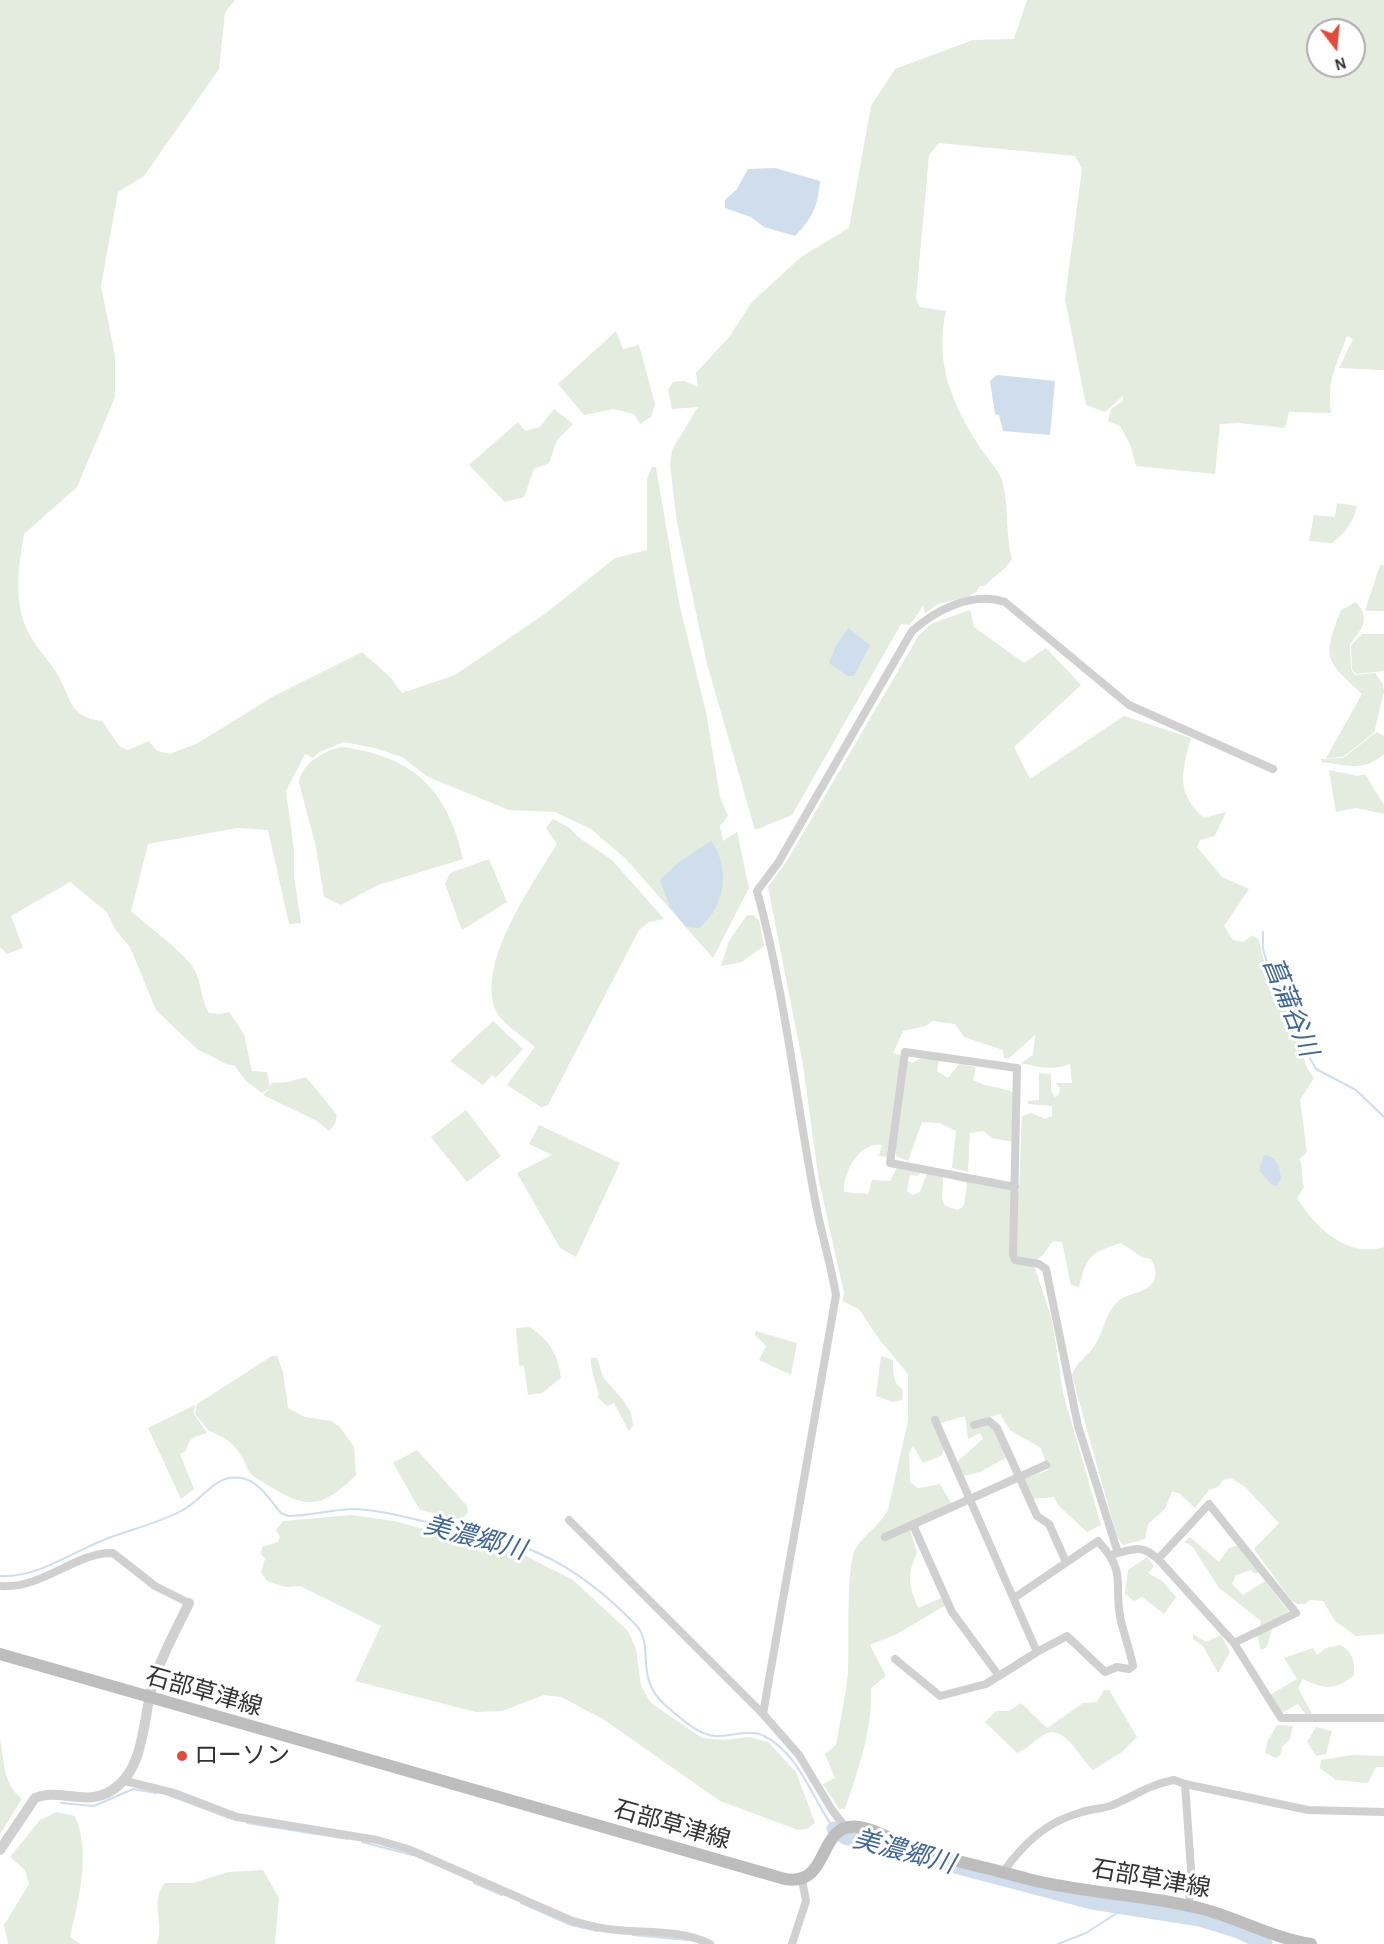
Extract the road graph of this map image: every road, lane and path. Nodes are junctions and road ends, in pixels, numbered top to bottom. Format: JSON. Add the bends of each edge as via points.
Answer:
{"nodes":[{"id":1,"x":1273,"y":769,"type":"dead end"},
{"id":2,"x":1015,"y":1187,"type":"junction"},
{"id":3,"x":935,"y":1420,"type":"dead end"},
{"id":4,"x":974,"y":1425,"type":"dead end"},
{"id":5,"x":1047,"y":1465,"type":"dead end"},
{"id":6,"x":1020,"y":1476,"type":"junction"},
{"id":7,"x":970,"y":1500,"type":"junction"},
{"id":8,"x":569,"y":1520,"type":"dead end"},
{"id":9,"x":912,"y":1525,"type":"junction"},
{"id":10,"x":1111,"y":1532,"type":"junction"},
{"id":11,"x":885,"y":1537,"type":"dead end"},
{"id":12,"x":1098,"y":1540,"type":"junction"},
{"id":13,"x":1114,"y":1554,"type":"junction"},
{"id":14,"x":1158,"y":1559,"type":"junction"},
{"id":15,"x":1066,"y":1562,"type":"junction"},
{"id":16,"x":0,"y":1586,"type":"edge"},
{"id":17,"x":1014,"y":1598,"type":"junction"},
{"id":18,"x":189,"y":1603,"type":"joint"},
{"id":19,"x":1234,"y":1643,"type":"junction"},
{"id":20,"x":1037,"y":1652,"type":"junction"},
{"id":21,"x":0,"y":1654,"type":"edge"},
{"id":22,"x":895,"y":1659,"type":"dead end"},
{"id":23,"x":999,"y":1676,"type":"junction"},
{"id":24,"x":150,"y":1699,"type":"junction"},
{"id":25,"x":763,"y":1714,"type":"junction"},
{"id":26,"x":1384,"y":1718,"type":"edge"},
{"id":27,"x":125,"y":1781,"type":"junction"},
{"id":28,"x":1185,"y":1784,"type":"junction"},
{"id":29,"x":1384,"y":1812,"type":"edge"},
{"id":30,"x":845,"y":1829,"type":"junction"},
{"id":31,"x":0,"y":1850,"type":"edge"},
{"id":32,"x":1004,"y":1872,"type":"junction"},
{"id":33,"x":802,"y":1880,"type":"junction"},
{"id":34,"x":1189,"y":1905,"type":"junction"},
{"id":35,"x":710,"y":1944,"type":"edge"},
{"id":36,"x":792,"y":1944,"type":"edge"},
{"id":37,"x":1311,"y":1944,"type":"edge"}],
"edges":[{"from":1,"to":25,"type":"street","via":[[1130,705],[1005,602],[994,598],[973,600],[934,613],[912,631],[758,891],[775,961],[817,1211],[836,1295]]},
{"from":2,"to":2,"type":"street","via":[[1017,1068],[905,1052],[890,1163]]},
{"from":2,"to":10,"type":"street","via":[[1013,1255],[1015,1260],[1040,1264],[1046,1269],[1078,1426]]},
{"from":3,"to":7,"type":"street"},
{"from":4,"to":6,"type":"street","via":[[993,1422]]},
{"from":5,"to":6,"type":"street"},
{"from":6,"to":7,"type":"street"},
{"from":6,"to":15,"type":"street","via":[[1037,1516],[1049,1524]]},
{"from":7,"to":9,"type":"street"},
{"from":7,"to":17,"type":"street"},
{"from":8,"to":25,"type":"street"},
{"from":9,"to":11,"type":"street"},
{"from":9,"to":23,"type":"street","via":[[952,1612]]},
{"from":10,"to":12,"type":"street"},
{"from":10,"to":13,"type":"street"},
{"from":12,"to":13,"type":"street"},
{"from":12,"to":15,"type":"street"},
{"from":13,"to":14,"type":"street","via":[[1139,1548]]},
{"from":13,"to":20,"type":"street","via":[[1120,1580],[1120,1614],[1134,1666],[1105,1672],[1067,1636]]},
{"from":14,"to":19,"type":"street"},
{"from":14,"to":19,"type":"street","via":[[1209,1504],[1296,1613]]},
{"from":15,"to":17,"type":"street"},
{"from":16,"to":18,"type":"street","via":[[31,1584],[114,1549],[155,1586]]},
{"from":17,"to":20,"type":"street"},
{"from":18,"to":24,"type":"street","via":[[155,1675]]},
{"from":19,"to":26,"type":"street","via":[[1284,1720]]},
{"from":20,"to":23,"type":"street"},
{"from":21,"to":24,"type":"main road","name":"石部草津線"},
{"from":22,"to":23,"type":"street","via":[[940,1696],[981,1686]]},
{"from":24,"to":27,"type":"street","via":[[133,1766]]},
{"from":24,"to":33,"type":"main road","name":"石部草津線","via":[[785,1879]]},
{"from":25,"to":30,"type":"street","via":[[799,1755]]},
{"from":27,"to":31,"type":"street","via":[[96,1798],[35,1798]]},
{"from":27,"to":35,"type":"street","via":[[174,1793],[237,1817],[377,1840],[408,1849],[594,1927],[684,1936]]},
{"from":28,"to":29,"type":"street","via":[[1308,1810]]},
{"from":28,"to":32,"type":"street","via":[[1167,1781],[1043,1828],[1030,1838]]},
{"from":28,"to":34,"type":"street","via":[[1191,1870]]},
{"from":30,"to":32,"type":"main road","name":"石部草津線","via":[[859,1827],[918,1850]]},
{"from":30,"to":33,"type":"main road","via":[[832,1839],[811,1874]]},
{"from":32,"to":34,"type":"main road","name":"石部草津線","via":[[1054,1884]]},
{"from":33,"to":36,"type":"street","via":[[806,1901]]},
{"from":34,"to":37,"type":"main road","name":"石部草津線","via":[[1290,1941]]}]}
